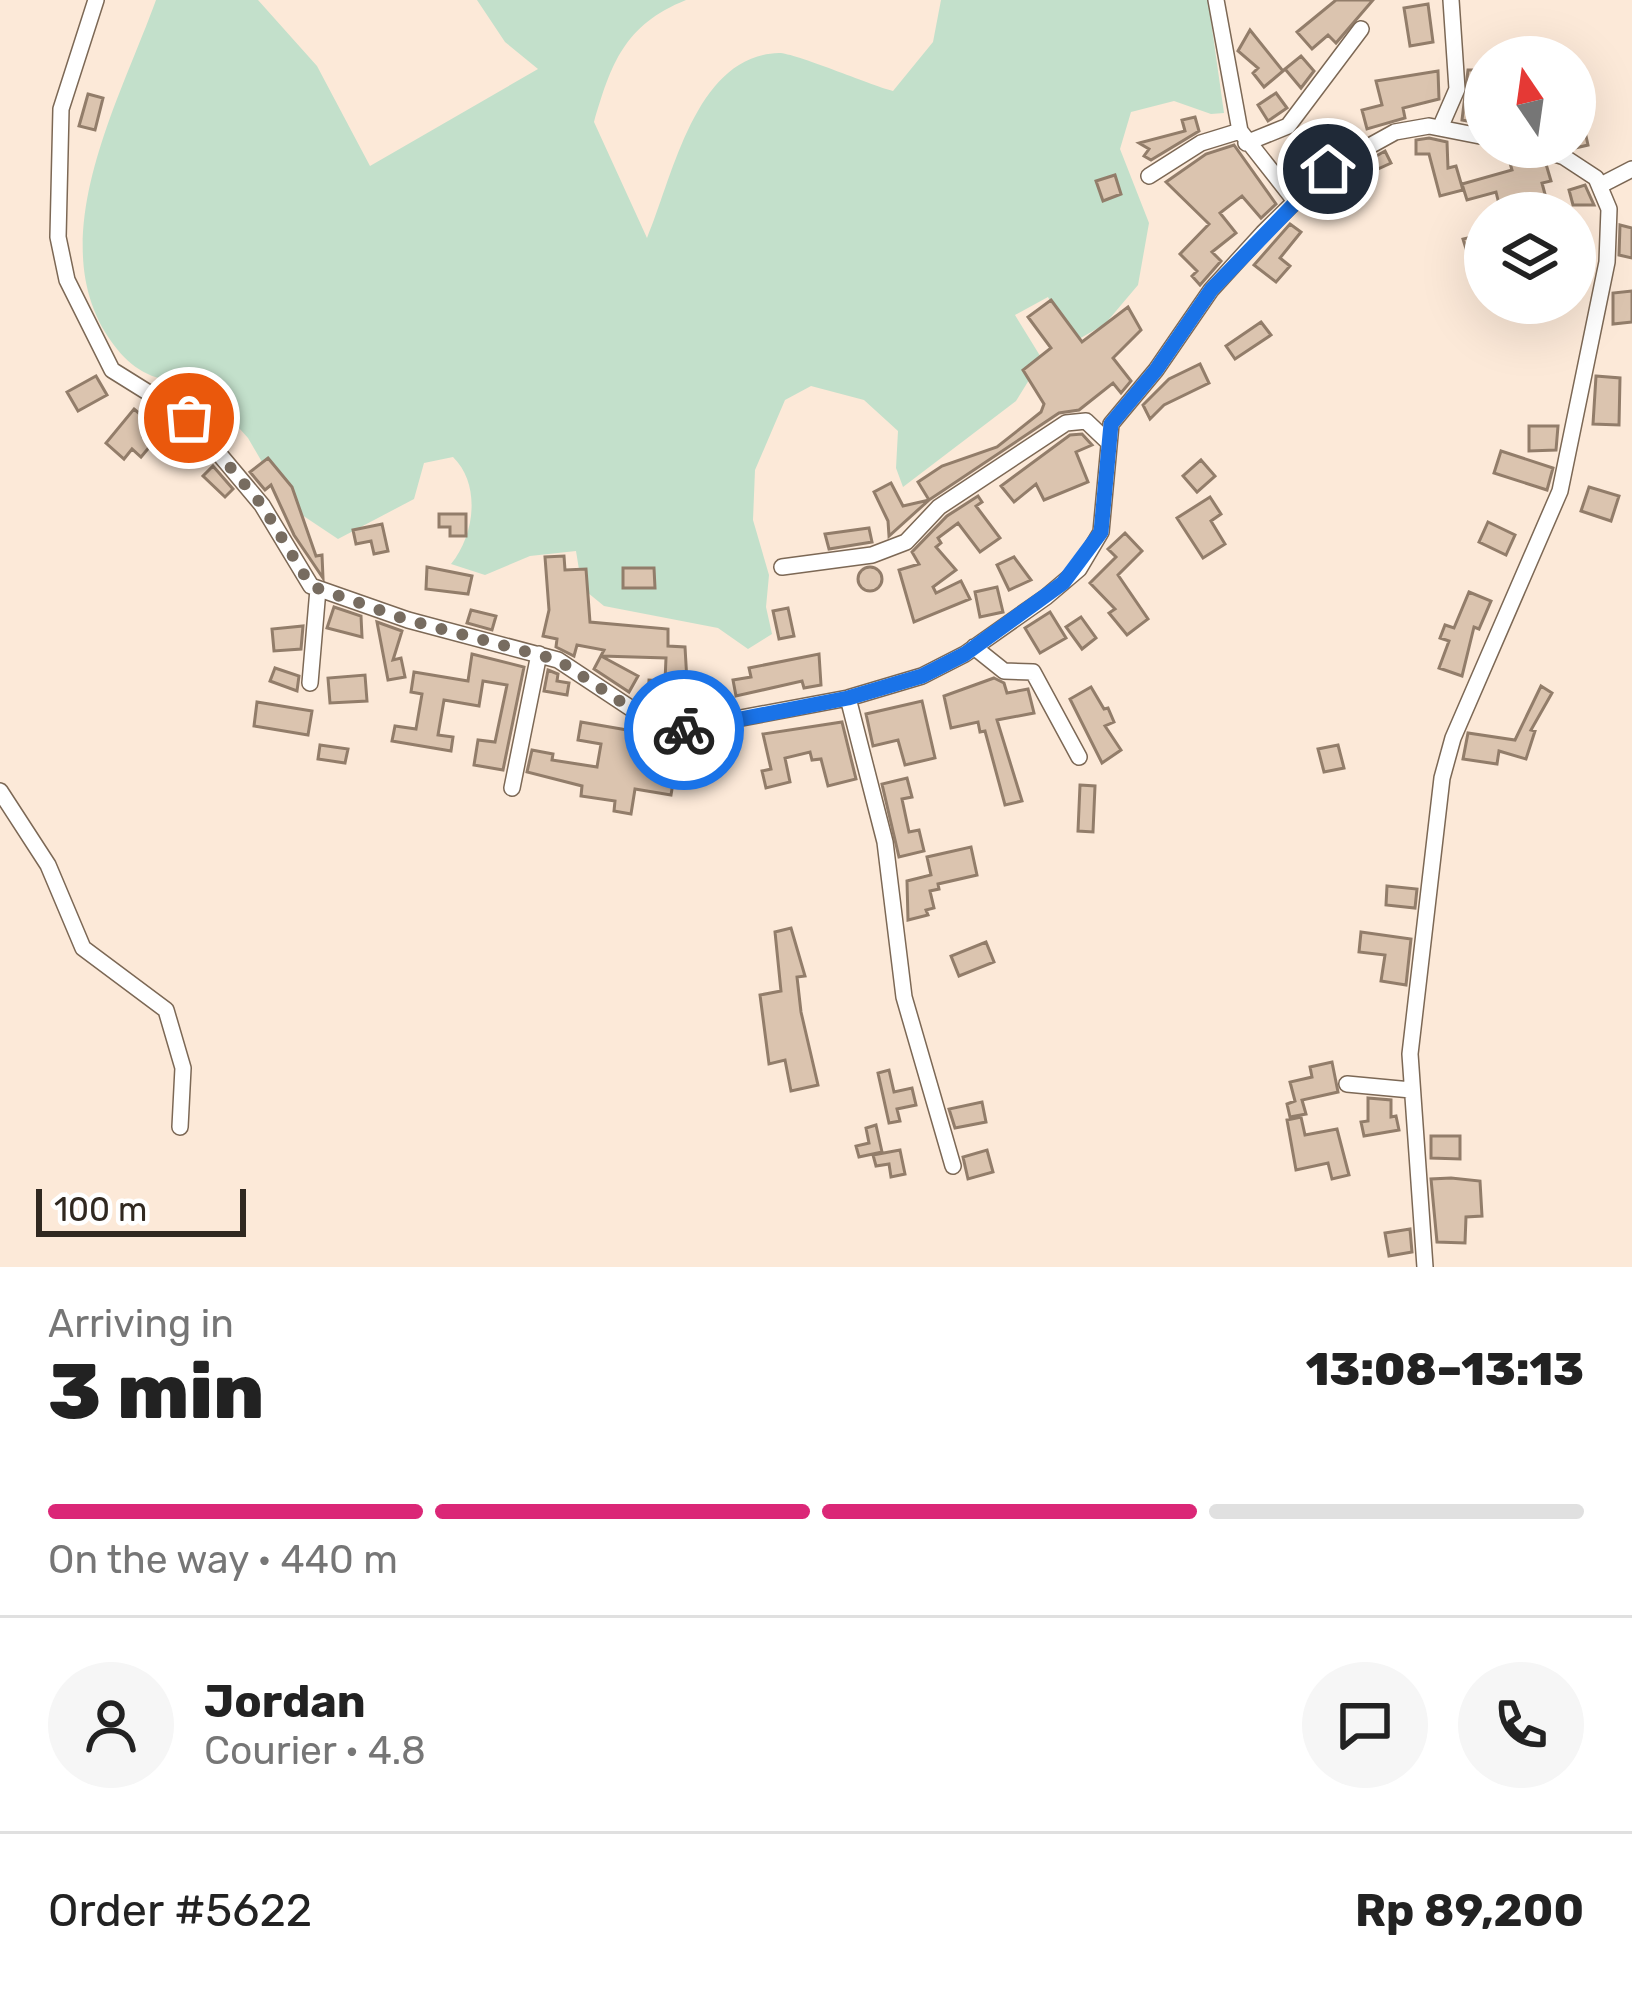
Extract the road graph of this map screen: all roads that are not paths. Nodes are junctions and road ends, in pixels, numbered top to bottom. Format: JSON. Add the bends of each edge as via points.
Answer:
{"nodes":[{"id":1,"x":96,"y":0,"type":"edge"},
{"id":2,"x":1216,"y":0,"type":"edge"},
{"id":3,"x":1451,"y":0,"type":"edge"},
{"id":4,"x":1360,"y":29,"type":"dead end"},
{"id":5,"x":1440,"y":128,"type":"junction"},
{"id":6,"x":1464,"y":133,"type":"edge"},
{"id":7,"x":1243,"y":137,"type":"junction"},
{"id":8,"x":1582,"y":168,"type":"edge"},
{"id":9,"x":1632,"y":169,"type":"edge"},
{"id":10,"x":1149,"y":176,"type":"dead end"},
{"id":11,"x":1601,"y":185,"type":"junction"},
{"id":12,"x":1295,"y":201,"type":"junction"},
{"id":13,"x":1106,"y":440,"type":"junction"},
{"id":14,"x":782,"y":567,"type":"dead end"},
{"id":15,"x":318,"y":589,"type":"junction"},
{"id":16,"x":974,"y":647,"type":"junction"},
{"id":17,"x":539,"y":654,"type":"junction"},
{"id":18,"x":310,"y":682,"type":"dead end"},
{"id":19,"x":848,"y":698,"type":"junction"},
{"id":20,"x":1079,"y":757,"type":"dead end"},
{"id":21,"x":512,"y":788,"type":"dead end"},
{"id":22,"x":0,"y":791,"type":"edge"},
{"id":23,"x":1347,"y":1084,"type":"dead end"},
{"id":24,"x":1411,"y":1090,"type":"junction"},
{"id":25,"x":180,"y":1127,"type":"dead end"},
{"id":26,"x":953,"y":1166,"type":"dead end"},
{"id":27,"x":1425,"y":1267,"type":"edge"}],
"edges":[{"from":1,"to":15,"type":"street","via":[[58,139],[58,237],[67,280],[112,370],[189,418]]},
{"from":2,"to":7,"type":"street"},
{"from":3,"to":5,"type":"street","via":[[1457,89]]},
{"from":4,"to":7,"type":"street","via":[[1288,126]]},
{"from":5,"to":6,"type":"street"},
{"from":5,"to":12,"type":"street","via":[[1379,139],[1328,169]]},
{"from":7,"to":10,"type":"street","via":[[1201,142]]},
{"from":7,"to":12,"type":"street"},
{"from":8,"to":11,"type":"street"},
{"from":9,"to":11,"type":"street"},
{"from":11,"to":24,"type":"street","via":[[1609,208],[1607,262],[1567,469],[1445,763]]},
{"from":12,"to":13,"type":"street","via":[[1211,290]]},
{"from":13,"to":14,"type":"street","via":[[1086,421],[1066,423],[939,507],[906,542],[872,555]]},
{"from":13,"to":16,"type":"street","via":[[1104,516],[1091,550],[1063,583]]},
{"from":15,"to":17,"type":"street"},
{"from":15,"to":18,"type":"street"},
{"from":16,"to":19,"type":"street","via":[[922,676]]},
{"from":16,"to":20,"type":"street","via":[[1004,671],[1033,672]]},
{"from":17,"to":19,"type":"street","via":[[677,730]]},
{"from":17,"to":21,"type":"street"},
{"from":19,"to":26,"type":"street","via":[[885,842],[904,997]]},
{"from":22,"to":25,"type":"street","via":[[48,866],[83,948],[166,1010],[183,1068]]},
{"from":23,"to":24,"type":"street"},
{"from":24,"to":27,"type":"street"}]}
